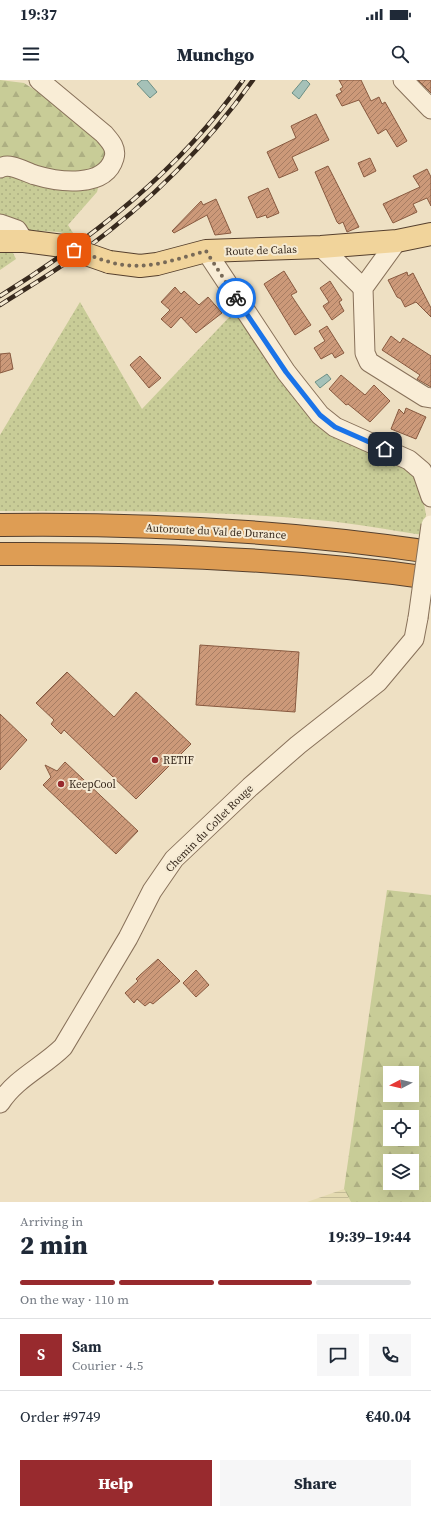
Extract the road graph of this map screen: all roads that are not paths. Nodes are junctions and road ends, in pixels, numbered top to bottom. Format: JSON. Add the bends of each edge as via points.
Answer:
{"nodes":[{"id":1,"x":39,"y":80,"type":"edge"},
{"id":2,"x":403,"y":80,"type":"edge"},
{"id":3,"x":431,"y":109,"type":"edge"},
{"id":4,"x":0,"y":168,"type":"edge"},
{"id":5,"x":0,"y":224,"type":"edge"},
{"id":6,"x":431,"y":234,"type":"edge"},
{"id":7,"x":0,"y":241,"type":"edge"},
{"id":8,"x":24,"y":241,"type":"junction"},
{"id":9,"x":397,"y":241,"type":"junction"},
{"id":10,"x":321,"y":247,"type":"junction"},
{"id":11,"x":206,"y":251,"type":"junction"},
{"id":12,"x":362,"y":288,"type":"junction"},
{"id":13,"x":431,"y":398,"type":"edge"},
{"id":14,"x":431,"y":497,"type":"edge"},
{"id":15,"x":0,"y":525,"type":"edge"},
{"id":16,"x":431,"y":525,"type":"edge"},
{"id":17,"x":431,"y":552,"type":"edge"},
{"id":18,"x":0,"y":554,"type":"edge"},
{"id":19,"x":431,"y":578,"type":"edge"},
{"id":20,"x":422,"y":624,"type":"edge"},
{"id":21,"x":0,"y":1103,"type":"edge"}],
"edges":[{"from":1,"to":4,"type":"street","via":[[112,143],[115,154],[112,164],[95,178],[82,181],[36,175],[12,166]]},
{"from":2,"to":3,"type":"street"},
{"from":5,"to":8,"type":"street","via":[[17,230]]},
{"from":6,"to":9,"type":"main road","name":"Route de Calas"},
{"from":7,"to":8,"type":"main road","name":"Route de Calas"},
{"from":8,"to":11,"type":"main road","name":"Route de Calas","bridge":true,"via":[[63,246],[125,265],[145,265]]},
{"from":9,"to":10,"type":"main road","name":"Route de Calas"},
{"from":9,"to":12,"type":"street"},
{"from":10,"to":11,"type":"main road","name":"Route de Calas"},
{"from":10,"to":12,"type":"street"},
{"from":11,"to":14,"type":"street","via":[[286,372],[320,415],[335,427],[409,460],[422,471]]},
{"from":12,"to":13,"type":"street","via":[[365,353],[369,362]]},
{"from":15,"to":17,"type":"highway","name":"Autoroute du Val de Durance","via":[[89,525],[243,532],[344,540]]},
{"from":16,"to":20,"type":"street","name":"Chemin du Collet Rouge","bridge":true},
{"from":18,"to":19,"type":"highway","via":[[294,562]]},
{"from":20,"to":21,"type":"street","name":"Chemin du Collet Rouge","via":[[414,639],[378,682],[298,745],[174,859],[152,891],[128,938],[63,1047],[53,1058],[15,1085]]}]}
